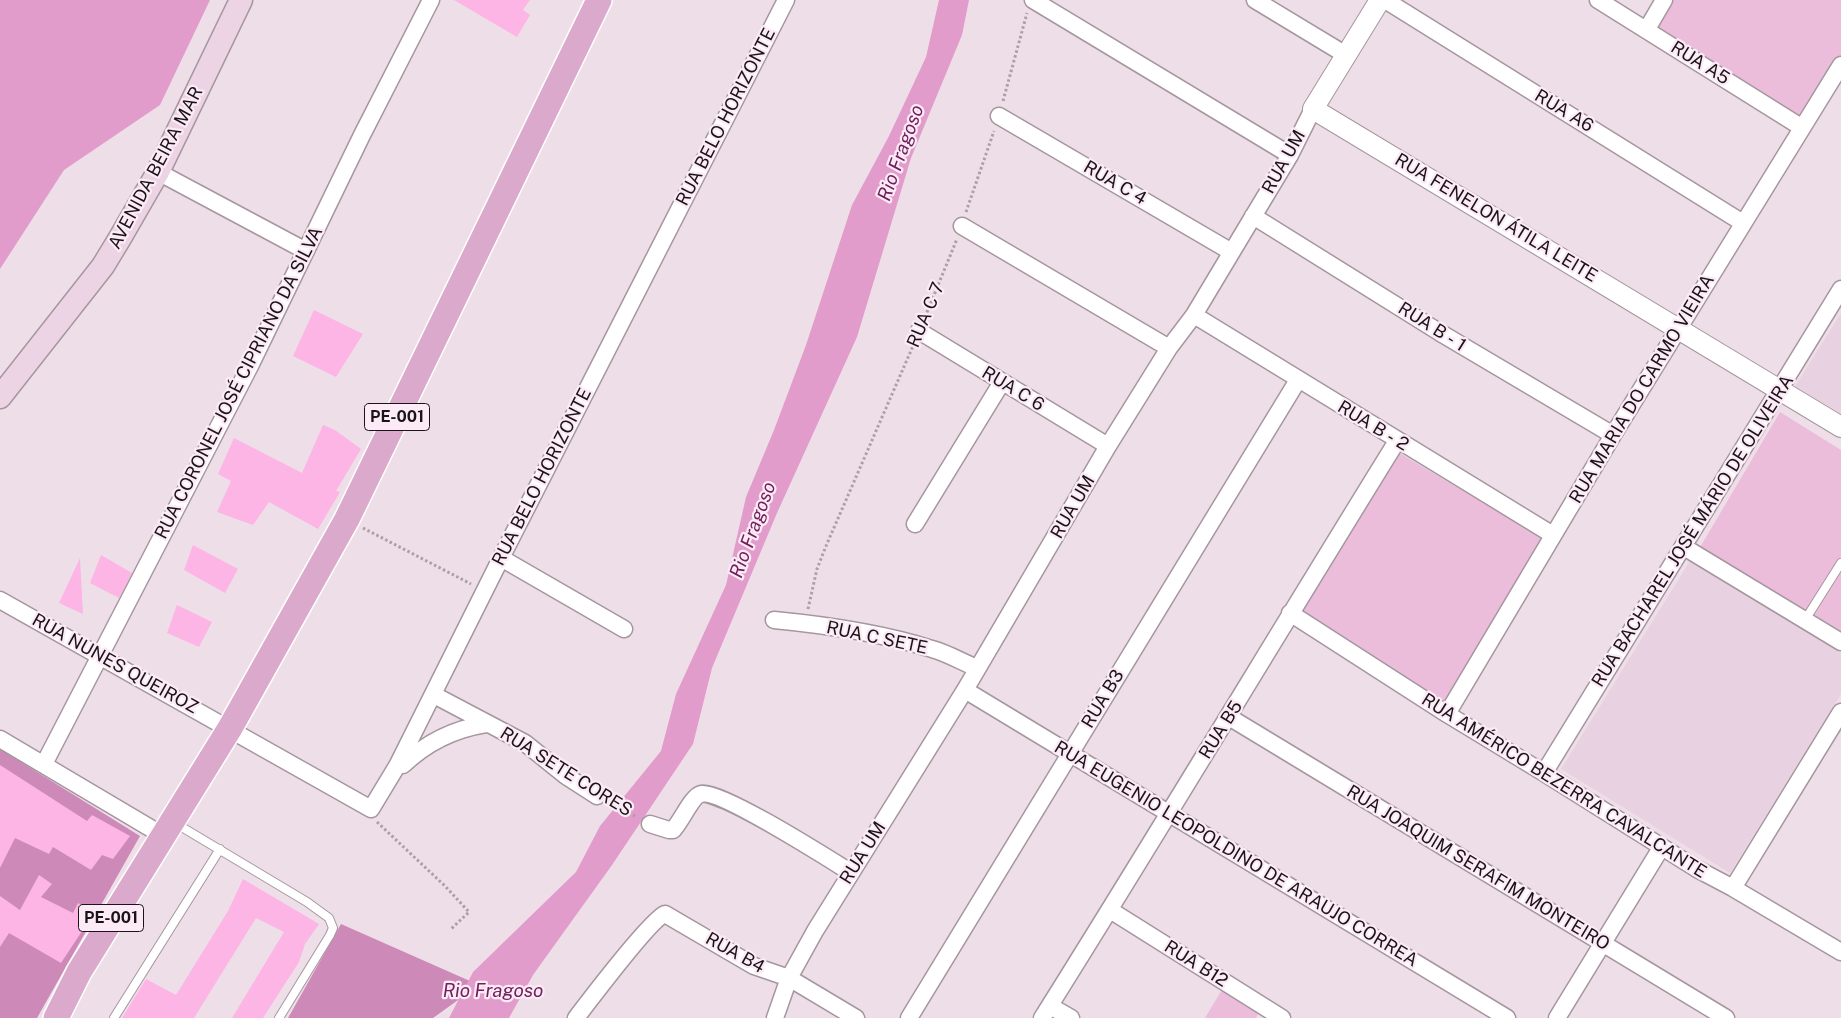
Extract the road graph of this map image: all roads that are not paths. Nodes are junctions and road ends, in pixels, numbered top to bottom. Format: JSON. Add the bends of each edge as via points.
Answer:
{"nodes":[{"id":1,"x":241,"y":0,"type":"edge"},
{"id":2,"x":431,"y":0,"type":"edge"},
{"id":3,"x":599,"y":0,"type":"edge"},
{"id":4,"x":786,"y":0,"type":"edge"},
{"id":5,"x":1256,"y":0,"type":"edge"},
{"id":6,"x":1380,"y":0,"type":"edge"},
{"id":7,"x":1385,"y":0,"type":"edge"},
{"id":8,"x":1598,"y":0,"type":"edge"},
{"id":9,"x":1664,"y":0,"type":"edge"},
{"id":10,"x":1030,"y":4,"type":"edge"},
{"id":11,"x":1647,"y":29,"type":"junction"},
{"id":12,"x":1346,"y":55,"type":"junction"},
{"id":13,"x":1841,"y":65,"type":"edge"},
{"id":14,"x":1313,"y":109,"type":"junction"},
{"id":15,"x":999,"y":116,"type":"road end"},
{"id":16,"x":1801,"y":127,"type":"junction"},
{"id":17,"x":1290,"y":155,"type":"junction"},
{"id":18,"x":158,"y":172,"type":"junction"},
{"id":19,"x":1253,"y":216,"type":"junction"},
{"id":20,"x":1743,"y":223,"type":"junction"},
{"id":21,"x":962,"y":226,"type":"road end"},
{"id":22,"x":306,"y":251,"type":"junction"},
{"id":23,"x":1230,"y":251,"type":"junction"},
{"id":24,"x":1841,"y":289,"type":"edge"},
{"id":25,"x":1194,"y":315,"type":"junction"},
{"id":26,"x":1679,"y":328,"type":"junction"},
{"id":27,"x":919,"y":331,"type":"road end"},
{"id":28,"x":1169,"y":348,"type":"junction"},
{"id":29,"x":1298,"y":380,"type":"junction"},
{"id":30,"x":1002,"y":382,"type":"junction"},
{"id":31,"x":1780,"y":390,"type":"junction"},
{"id":32,"x":0,"y":397,"type":"edge"},
{"id":33,"x":1841,"y":427,"type":"edge"},
{"id":34,"x":1613,"y":435,"type":"junction"},
{"id":35,"x":1397,"y":441,"type":"junction"},
{"id":36,"x":1108,"y":446,"type":"junction"},
{"id":37,"x":915,"y":524,"type":"dead end"},
{"id":38,"x":1553,"y":535,"type":"junction"},
{"id":39,"x":1684,"y":547,"type":"junction"},
{"id":40,"x":501,"y":558,"type":"junction"},
{"id":41,"x":1841,"y":564,"type":"edge"},
{"id":42,"x":0,"y":600,"type":"edge"},
{"id":43,"x":1290,"y":613,"type":"junction"},
{"id":44,"x":774,"y":620,"type":"dead end"},
{"id":45,"x":1804,"y":620,"type":"junction"},
{"id":46,"x":624,"y":629,"type":"dead end"},
{"id":47,"x":1841,"y":642,"type":"edge"},
{"id":48,"x":99,"y":657,"type":"junction"},
{"id":49,"x":977,"y":668,"type":"junction"},
{"id":50,"x":965,"y":690,"type":"junction"},
{"id":51,"x":434,"y":694,"type":"junction"},
{"id":52,"x":1841,"y":712,"type":"edge"},
{"id":53,"x":1447,"y":714,"type":"junction"},
{"id":54,"x":1229,"y":717,"type":"junction"},
{"id":55,"x":486,"y":724,"type":"junction"},
{"id":56,"x":230,"y":728,"type":"junction"},
{"id":57,"x":0,"y":739,"type":"edge"},
{"id":58,"x":1071,"y":753,"type":"junction"},
{"id":59,"x":44,"y":764,"type":"junction"},
{"id":60,"x":1544,"y":773,"type":"junction"},
{"id":61,"x":391,"y":778,"type":"junction"},
{"id":62,"x":597,"y":796,"type":"road end"},
{"id":63,"x":1168,"y":813,"type":"junction"},
{"id":64,"x":650,"y":824,"type":"road end"},
{"id":65,"x":166,"y":828,"type":"junction"},
{"id":66,"x":1662,"y":848,"type":"junction"},
{"id":67,"x":220,"y":850,"type":"junction"},
{"id":68,"x":850,"y":872,"type":"junction"},
{"id":69,"x":1733,"y":888,"type":"junction"},
{"id":70,"x":1110,"y":910,"type":"junction"},
{"id":71,"x":1603,"y":943,"type":"junction"},
{"id":72,"x":1840,"y":950,"type":"edge"},
{"id":73,"x":788,"y":978,"type":"junction"},
{"id":74,"x":1046,"y":1012,"type":"edge"},
{"id":75,"x":1264,"y":1014,"type":"edge"},
{"id":76,"x":56,"y":1018,"type":"edge"},
{"id":77,"x":114,"y":1018,"type":"edge"},
{"id":78,"x":279,"y":1018,"type":"edge"},
{"id":79,"x":576,"y":1018,"type":"edge"},
{"id":80,"x":775,"y":1018,"type":"edge"},
{"id":81,"x":856,"y":1018,"type":"edge"},
{"id":82,"x":909,"y":1018,"type":"edge"},
{"id":83,"x":1072,"y":1018,"type":"edge"},
{"id":84,"x":1282,"y":1018,"type":"edge"},
{"id":85,"x":1507,"y":1018,"type":"edge"},
{"id":86,"x":1557,"y":1018,"type":"edge"},
{"id":87,"x":1726,"y":1018,"type":"edge"}],
"edges":[{"from":1,"to":18,"type":"main road","name":"AVENIDA BEIRA MAR"},
{"from":2,"to":22,"type":"street","name":"RUA CORONEL JOSÉ CIPRIANO DA SILVA"},
{"from":3,"to":56,"type":"main road","number":"PE-001","via":[[348,519]]},
{"from":4,"to":40,"type":"street","name":"RUA BELO HORIZONTE"},
{"from":5,"to":12,"type":"street"},
{"from":6,"to":12,"type":"street","name":"RUA UM"},
{"from":7,"to":20,"type":"street","name":"RUA A6"},
{"from":8,"to":11,"type":"street","name":"RUA A5"},
{"from":9,"to":11,"type":"street"},
{"from":10,"to":17,"type":"street"},
{"from":11,"to":16,"type":"street","name":"RUA A5"},
{"from":12,"to":14,"type":"street","name":"RUA UM"},
{"from":13,"to":16,"type":"street","name":"RUA MARIA DO CARMO VIEIRA"},
{"from":14,"to":17,"type":"street","name":"RUA UM"},
{"from":14,"to":26,"type":"street","name":"RUA FENELON ÁTILA LEITE"},
{"from":15,"to":23,"type":"street","name":"RUA C 4"},
{"from":16,"to":20,"type":"street","name":"RUA MARIA DO CARMO VIEIRA"},
{"from":17,"to":19,"type":"street","name":"RUA UM"},
{"from":18,"to":22,"type":"street"},
{"from":18,"to":32,"type":"main road","name":"AVENIDA BEIRA MAR","via":[[103,266]]},
{"from":19,"to":23,"type":"street","name":"RUA UM"},
{"from":19,"to":34,"type":"street","name":"RUA B - 1"},
{"from":20,"to":26,"type":"street","name":"RUA MARIA DO CARMO VIEIRA"},
{"from":21,"to":28,"type":"street"},
{"from":22,"to":48,"type":"street","name":"RUA CORONEL JOSÉ CIPRIANO DA SILVA"},
{"from":23,"to":25,"type":"street","name":"RUA UM"},
{"from":24,"to":31,"type":"street","name":"RUA BACHAREL JOSÉ MÁRIO DE OLIVEIRA"},
{"from":25,"to":28,"type":"street","name":"RUA UM"},
{"from":25,"to":29,"type":"street","name":"RUA B - 2"},
{"from":26,"to":31,"type":"street","name":"RUA FENELON ÁTILA LEITE"},
{"from":26,"to":34,"type":"street","name":"RUA MARIA DO CARMO VIEIRA"},
{"from":27,"to":30,"type":"street","name":"RUA C 6"},
{"from":28,"to":36,"type":"street","name":"RUA UM"},
{"from":29,"to":35,"type":"street","name":"RUA B - 2"},
{"from":29,"to":58,"type":"street","name":"RUA B3"},
{"from":30,"to":36,"type":"street","name":"RUA C 6"},
{"from":30,"to":37,"type":"street"},
{"from":31,"to":33,"type":"street","name":"RUA FENELON ÁTILA LEITE"},
{"from":31,"to":39,"type":"street","name":"RUA BACHAREL JOSÉ MÁRIO DE OLIVEIRA"},
{"from":34,"to":38,"type":"street","name":"RUA MARIA DO CARMO VIEIRA"},
{"from":35,"to":38,"type":"street","name":"RUA B - 2"},
{"from":35,"to":43,"type":"street","name":"RUA B5"},
{"from":36,"to":49,"type":"street","name":"RUA UM"},
{"from":38,"to":53,"type":"street","name":"RUA MARIA DO CARMO VIEIRA"},
{"from":39,"to":45,"type":"street"},
{"from":39,"to":60,"type":"street","name":"RUA BACHAREL JOSÉ MÁRIO DE OLIVEIRA"},
{"from":40,"to":46,"type":"street"},
{"from":40,"to":51,"type":"street","name":"RUA BELO HORIZONTE"},
{"from":41,"to":45,"type":"lane"},
{"from":42,"to":48,"type":"street","name":"RUA NUNES QUEIROZ"},
{"from":43,"to":53,"type":"street","name":"RUA AMÉRICO BEZERRA CAVALCANTE"},
{"from":43,"to":54,"type":"street","name":"RUA B5"},
{"from":44,"to":49,"type":"street","name":"RUA C SETE","via":[[919,645]]},
{"from":45,"to":47,"type":"street"},
{"from":48,"to":56,"type":"street","name":"RUA NUNES QUEIROZ"},
{"from":48,"to":59,"type":"street","name":"RUA CORONEL JOSÉ CIPRIANO DA SILVA"},
{"from":49,"to":50,"type":"street","name":"RUA UM"},
{"from":50,"to":58,"type":"street","name":"RUA EUGENIO LEOPOLDINO DE ARAUJO CORREA"},
{"from":50,"to":68,"type":"street","name":"RUA UM"},
{"from":51,"to":55,"type":"street","name":"RUA SETE CORES"},
{"from":51,"to":61,"type":"street","name":"RUA BELO HORIZONTE"},
{"from":52,"to":69,"type":"street"},
{"from":53,"to":60,"type":"street","name":"RUA AMÉRICO BEZERRA CAVALCANTE"},
{"from":54,"to":63,"type":"street","name":"RUA B5"},
{"from":54,"to":71,"type":"street","name":"RUA JOAQUIM SERAFIM MONTEIRO"},
{"from":55,"to":61,"type":"street","via":[[468,727],[434,741],[418,751]]},
{"from":55,"to":62,"type":"street","name":"RUA SETE CORES","via":[[525,744]]},
{"from":56,"to":61,"type":"street","name":"RUA BELO HORIZONTE","via":[[371,809]]},
{"from":56,"to":65,"type":"main road","number":"PE-001"},
{"from":57,"to":59,"type":"street"},
{"from":58,"to":63,"type":"street","name":"RUA EUGENIO LEOPOLDINO DE ARAUJO CORREA"},
{"from":58,"to":82,"type":"street","name":"RUA B3"},
{"from":59,"to":65,"type":"street"},
{"from":60,"to":66,"type":"street","name":"RUA AMÉRICO BEZERRA CAVALCANTE"},
{"from":63,"to":70,"type":"street","name":"RUA B5"},
{"from":63,"to":85,"type":"street","name":"RUA EUGENIO LEOPOLDINO DE ARAUJO CORREA"},
{"from":64,"to":68,"type":"street","name":"RUA SETE CORES","via":[[673,830],[696,796],[703,793],[773,826]]},
{"from":65,"to":67,"type":"lane"},
{"from":65,"to":76,"type":"main road","number":"PE-001","via":[[79,972]]},
{"from":66,"to":69,"type":"street","name":"RUA AMÉRICO BEZERRA CAVALCANTE"},
{"from":66,"to":71,"type":"street"},
{"from":67,"to":77,"type":"lane"},
{"from":67,"to":78,"type":"lane","via":[[307,902],[332,923],[330,934]]},
{"from":68,"to":73,"type":"street","name":"RUA UM"},
{"from":69,"to":72,"type":"street","name":"RUA AMÉRICO BEZERRA CAVALCANTE"},
{"from":70,"to":74,"type":"street","name":"RUA B5"},
{"from":70,"to":75,"type":"street","name":"RUA B12"},
{"from":71,"to":86,"type":"street"},
{"from":71,"to":87,"type":"street","name":"RUA JOAQUIM SERAFIM MONTEIRO"},
{"from":73,"to":79,"type":"street","name":"RUA B4","via":[[754,966],[665,914],[659,916]]},
{"from":73,"to":80,"type":"street","name":"RUA UM"},
{"from":73,"to":81,"type":"street","name":"RUA B4"},
{"from":74,"to":83,"type":"street"},
{"from":75,"to":84,"type":"street","name":"RUA B12"}]}
